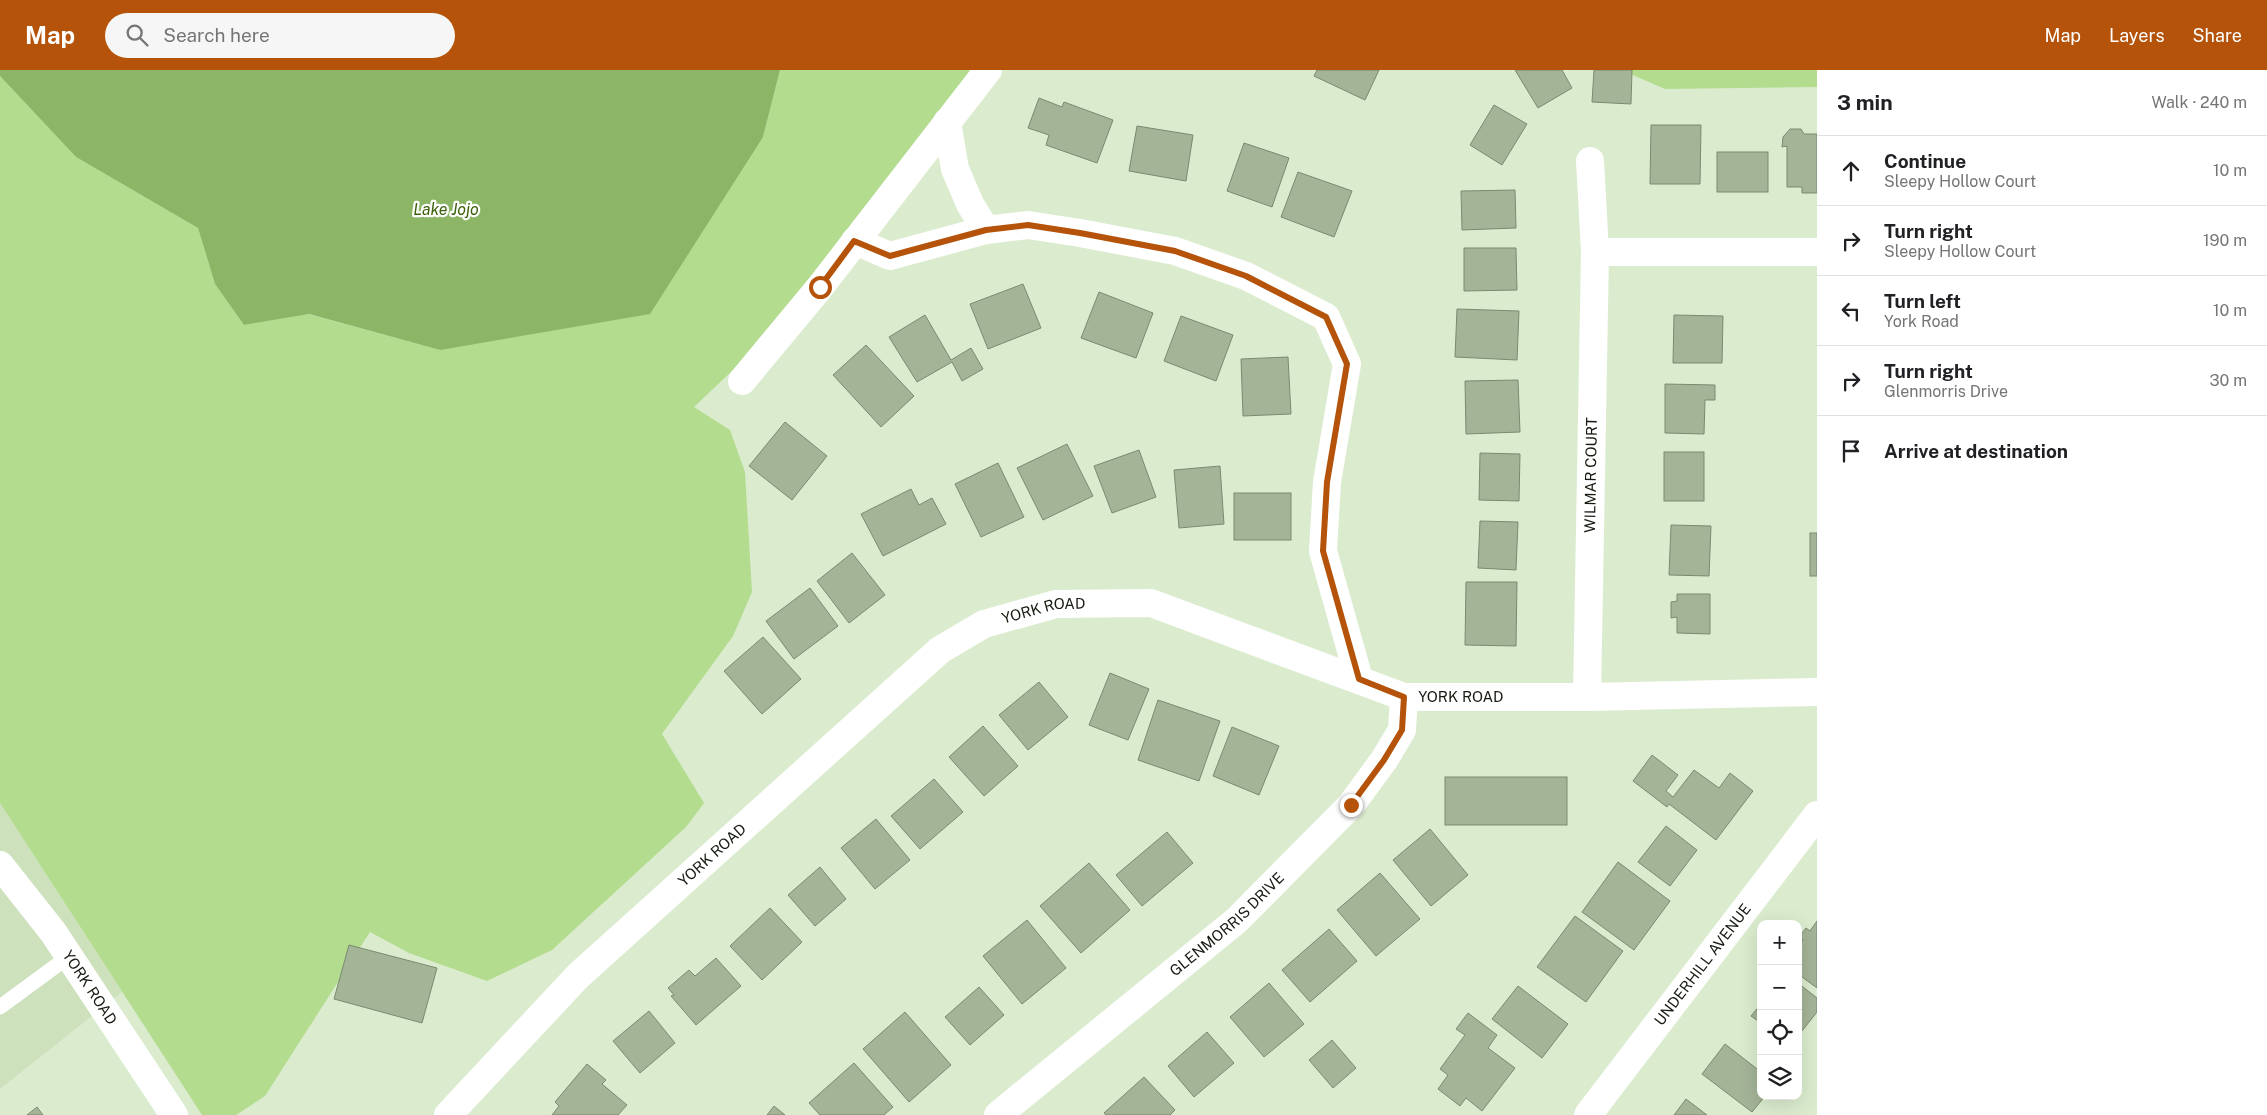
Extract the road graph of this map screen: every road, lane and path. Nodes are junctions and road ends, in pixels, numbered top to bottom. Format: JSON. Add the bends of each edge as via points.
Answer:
{"nodes":[{"id":1,"x":988,"y":70,"type":"edge"},
{"id":2,"x":947,"y":122,"type":"junction"},
{"id":3,"x":1590,"y":161,"type":"dead end"},
{"id":4,"x":986,"y":230,"type":"junction"},
{"id":5,"x":854,"y":241,"type":"junction"},
{"id":6,"x":1595,"y":252,"type":"junction"},
{"id":7,"x":1817,"y":252,"type":"edge"},
{"id":8,"x":742,"y":381,"type":"dead end"},
{"id":9,"x":1359,"y":679,"type":"junction"},
{"id":10,"x":1817,"y":692,"type":"edge"},
{"id":11,"x":1587,"y":696,"type":"junction"},
{"id":12,"x":1404,"y":697,"type":"junction"},
{"id":13,"x":1817,"y":815,"type":"edge"},
{"id":14,"x":0,"y":865,"type":"edge"},
{"id":15,"x":68,"y":957,"type":"junction"},
{"id":16,"x":0,"y":1007,"type":"edge"},
{"id":17,"x":174,"y":1115,"type":"edge"},
{"id":18,"x":448,"y":1115,"type":"edge"},
{"id":19,"x":998,"y":1115,"type":"edge"},
{"id":20,"x":1588,"y":1115,"type":"edge"}],
"edges":[{"from":1,"to":2,"type":"street"},
{"from":2,"to":4,"type":"street","via":[[955,169]]},
{"from":2,"to":5,"type":"street"},
{"from":3,"to":6,"type":"street","name":"WILMAR COURT"},
{"from":4,"to":5,"type":"street","via":[[890,256]]},
{"from":4,"to":9,"type":"street","via":[[1028,225],[1175,251],[1246,276],[1326,317],[1347,364],[1327,482],[1323,551]]},
{"from":5,"to":8,"type":"street"},
{"from":6,"to":7,"type":"street"},
{"from":6,"to":11,"type":"street","name":"WILMAR COURT"},
{"from":9,"to":12,"type":"street","name":"YORK ROAD"},
{"from":9,"to":18,"type":"street","name":"YORK ROAD","via":[[1151,603],[1056,604],[984,624],[940,650],[578,976]]},
{"from":10,"to":11,"type":"street","name":"YORK ROAD"},
{"from":11,"to":12,"type":"street","name":"YORK ROAD"},
{"from":12,"to":19,"type":"street","name":"GLENMORRIS DRIVE","via":[[1402,730],[1351,805],[1236,920]]},
{"from":13,"to":20,"type":"street","name":"UNDERHILL AVENUE"},
{"from":14,"to":15,"type":"street","name":"YORK ROAD","via":[[53,932]]},
{"from":15,"to":16,"type":"lane"},
{"from":15,"to":17,"type":"street","name":"YORK ROAD"}]}
